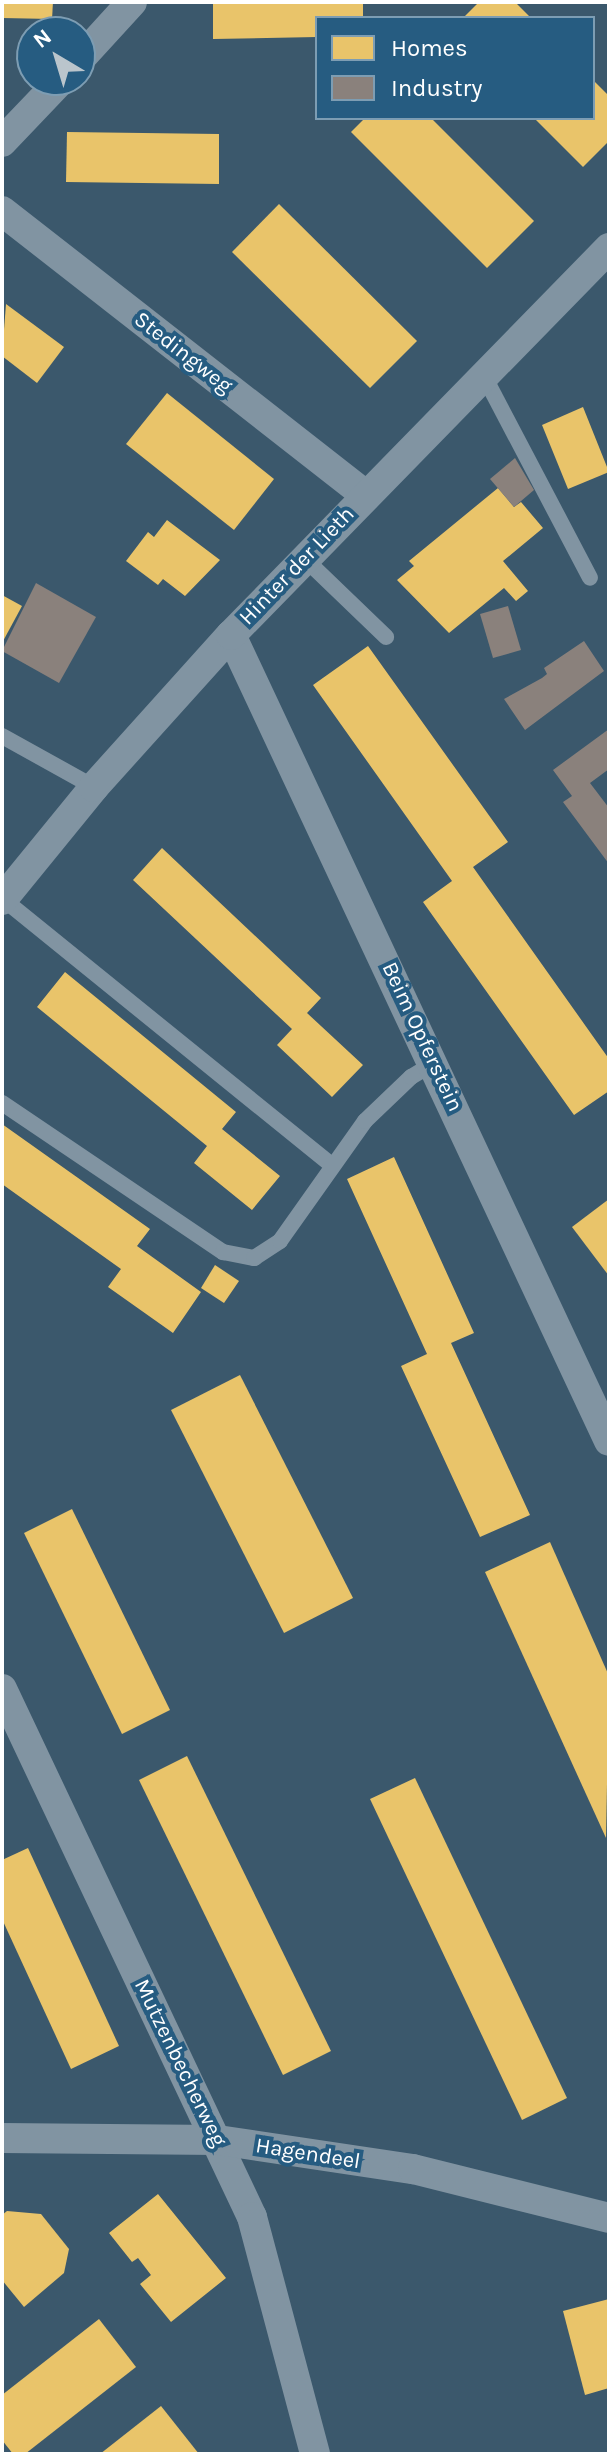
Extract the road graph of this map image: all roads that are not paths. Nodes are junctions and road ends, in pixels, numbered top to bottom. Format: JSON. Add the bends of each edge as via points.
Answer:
{"nodes":[{"id":1,"x":132,"y":2,"type":"edge"},
{"id":2,"x":96,"y":41,"type":"edge"},
{"id":3,"x":46,"y":96,"type":"edge"},
{"id":4,"x":2,"y":142,"type":"edge"},
{"id":5,"x":2,"y":211,"type":"edge"},
{"id":6,"x":609,"y":248,"type":"edge"},
{"id":7,"x":483,"y":374,"type":"junction"},
{"id":8,"x":365,"y":495,"type":"junction"},
{"id":9,"x":304,"y":558,"type":"junction"},
{"id":10,"x":590,"y":578,"type":"dead end"},
{"id":11,"x":231,"y":635,"type":"junction"},
{"id":12,"x":386,"y":637,"type":"dead end"},
{"id":13,"x":2,"y":736,"type":"edge"},
{"id":14,"x":94,"y":787,"type":"junction"},
{"id":15,"x":2,"y":899,"type":"edge"},
{"id":16,"x":434,"y":1063,"type":"junction"},
{"id":17,"x":2,"y":1103,"type":"edge"},
{"id":18,"x":331,"y":1165,"type":"junction"},
{"id":19,"x":609,"y":1441,"type":"edge"},
{"id":20,"x":2,"y":1689,"type":"edge"},
{"id":21,"x":2,"y":2138,"type":"edge"},
{"id":22,"x":218,"y":2140,"type":"junction"},
{"id":23,"x":609,"y":2218,"type":"edge"},
{"id":24,"x":315,"y":2454,"type":"edge"}],
"edges":[{"from":1,"to":2,"type":"street"},
{"from":3,"to":4,"type":"street"},
{"from":5,"to":8,"type":"street","name":"Stedingweg"},
{"from":6,"to":7,"type":"street","name":"Hinter der Lieth"},
{"from":7,"to":8,"type":"street","name":"Hinter der Lieth"},
{"from":7,"to":10,"type":"lane"},
{"from":8,"to":9,"type":"street","name":"Hinter der Lieth"},
{"from":9,"to":11,"type":"street","name":"Hinter der Lieth"},
{"from":9,"to":12,"type":"lane"},
{"from":11,"to":14,"type":"street","name":"Hinter der Lieth"},
{"from":11,"to":16,"type":"street","name":"Beim Opferstein"},
{"from":13,"to":14,"type":"lane"},
{"from":14,"to":15,"type":"street","name":"Hinter der Lieth"},
{"from":15,"to":18,"type":"lane"},
{"from":16,"to":18,"type":"lane","via":[[392,1093]]},
{"from":16,"to":19,"type":"street","name":"Beim Opferstein"},
{"from":17,"to":18,"type":"lane","via":[[239,1259],[254,1258],[280,1241]]},
{"from":20,"to":22,"type":"street","name":"Mutzenbecherweg"},
{"from":21,"to":22,"type":"street","name":"Hagendeel"},
{"from":22,"to":23,"type":"street","name":"Hagendeel","via":[[413,2169]]},
{"from":22,"to":24,"type":"street","name":"Mutzenbecherweg","via":[[252,2217]]}]}
